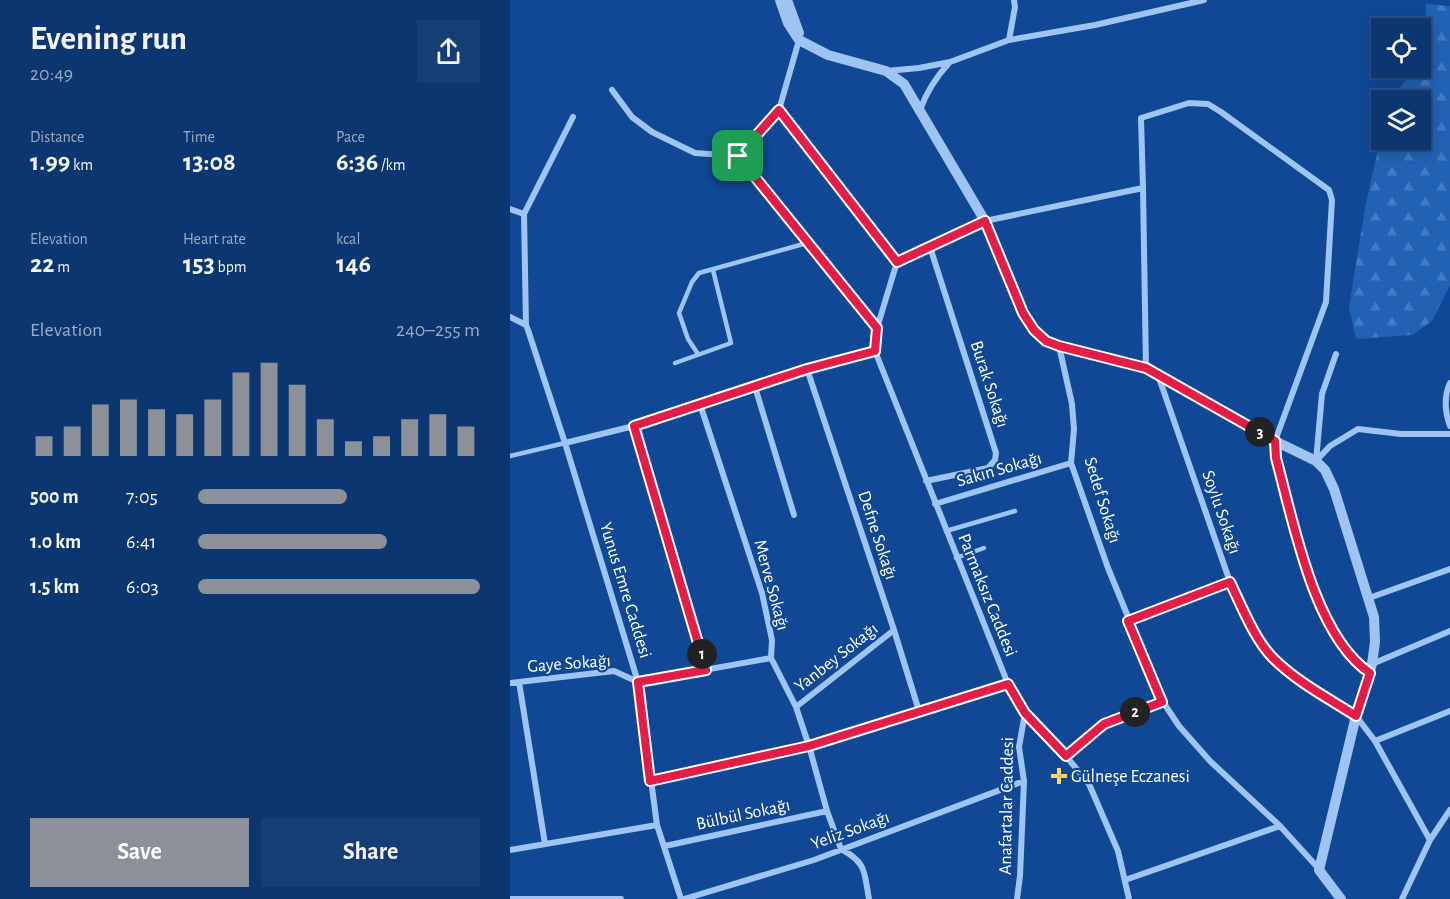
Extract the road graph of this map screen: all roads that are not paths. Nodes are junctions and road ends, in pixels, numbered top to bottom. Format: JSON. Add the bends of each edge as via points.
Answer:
{"nodes":[{"id":1,"x":780,"y":0,"type":"edge"},
{"id":2,"x":787,"y":0,"type":"edge"},
{"id":3,"x":1014,"y":0,"type":"edge"},
{"id":4,"x":1204,"y":0,"type":"edge"},
{"id":5,"x":799,"y":39,"type":"junction"},
{"id":6,"x":1009,"y":40,"type":"junction"},
{"id":7,"x":950,"y":62,"type":"junction"},
{"id":8,"x":886,"y":71,"type":"junction"},
{"id":9,"x":612,"y":90,"type":"dead end"},
{"id":10,"x":779,"y":110,"type":"junction"},
{"id":11,"x":920,"y":111,"type":"junction"},
{"id":12,"x":573,"y":117,"type":"dead end"},
{"id":13,"x":738,"y":156,"type":"junction"},
{"id":14,"x":1143,"y":188,"type":"junction"},
{"id":15,"x":510,"y":209,"type":"edge"},
{"id":16,"x":524,"y":214,"type":"junction"},
{"id":17,"x":985,"y":221,"type":"junction"},
{"id":18,"x":807,"y":243,"type":"junction"},
{"id":19,"x":930,"y":247,"type":"junction"},
{"id":20,"x":897,"y":262,"type":"junction"},
{"id":21,"x":713,"y":270,"type":"junction"},
{"id":22,"x":510,"y":317,"type":"edge"},
{"id":23,"x":527,"y":327,"type":"junction"},
{"id":24,"x":877,"y":328,"type":"junction"},
{"id":25,"x":1059,"y":346,"type":"junction"},
{"id":26,"x":875,"y":351,"type":"junction"},
{"id":27,"x":698,"y":354,"type":"junction"},
{"id":28,"x":1336,"y":354,"type":"dead end"},
{"id":29,"x":675,"y":363,"type":"dead end"},
{"id":30,"x":1146,"y":368,"type":"junction"},
{"id":31,"x":807,"y":369,"type":"junction"},
{"id":32,"x":1157,"y":374,"type":"junction"},
{"id":33,"x":1450,"y":382,"type":"edge"},
{"id":34,"x":755,"y":387,"type":"junction"},
{"id":35,"x":700,"y":404,"type":"junction"},
{"id":36,"x":634,"y":426,"type":"junction"},
{"id":37,"x":1450,"y":426,"type":"edge"},
{"id":38,"x":1450,"y":434,"type":"edge"},
{"id":39,"x":1275,"y":441,"type":"junction"},
{"id":40,"x":565,"y":443,"type":"junction"},
{"id":41,"x":510,"y":456,"type":"edge"},
{"id":42,"x":1316,"y":461,"type":"junction"},
{"id":43,"x":1071,"y":463,"type":"junction"},
{"id":44,"x":926,"y":482,"type":"junction"},
{"id":45,"x":935,"y":504,"type":"junction"},
{"id":46,"x":1015,"y":511,"type":"dead end"},
{"id":47,"x":794,"y":514,"type":"dead end"},
{"id":48,"x":946,"y":531,"type":"junction"},
{"id":49,"x":984,"y":548,"type":"dead end"},
{"id":50,"x":956,"y":558,"type":"junction"},
{"id":51,"x":1450,"y":569,"type":"edge"},
{"id":52,"x":1230,"y":582,"type":"junction"},
{"id":53,"x":1369,"y":598,"type":"junction"},
{"id":54,"x":1128,"y":621,"type":"junction"},
{"id":55,"x":894,"y":630,"type":"junction"},
{"id":56,"x":1450,"y":631,"type":"edge"},
{"id":57,"x":771,"y":658,"type":"junction"},
{"id":58,"x":1371,"y":668,"type":"junction"},
{"id":59,"x":706,"y":670,"type":"junction"},
{"id":60,"x":519,"y":682,"type":"junction"},
{"id":61,"x":638,"y":682,"type":"junction"},
{"id":62,"x":510,"y":683,"type":"edge"},
{"id":63,"x":1008,"y":684,"type":"junction"},
{"id":64,"x":1162,"y":702,"type":"junction"},
{"id":65,"x":796,"y":707,"type":"junction"},
{"id":66,"x":919,"y":711,"type":"junction"},
{"id":67,"x":1450,"y":711,"type":"edge"},
{"id":68,"x":1025,"y":713,"type":"junction"},
{"id":69,"x":1356,"y":716,"type":"junction"},
{"id":70,"x":1375,"y":741,"type":"junction"},
{"id":71,"x":809,"y":746,"type":"junction"},
{"id":72,"x":1066,"y":756,"type":"junction"},
{"id":73,"x":650,"y":781,"type":"junction"},
{"id":74,"x":1024,"y":781,"type":"junction"},
{"id":75,"x":1450,"y":810,"type":"edge"},
{"id":76,"x":827,"y":811,"type":"junction"},
{"id":77,"x":657,"y":825,"type":"junction"},
{"id":78,"x":1280,"y":826,"type":"junction"},
{"id":79,"x":1430,"y":840,"type":"junction"},
{"id":80,"x":545,"y":844,"type":"junction"},
{"id":81,"x":665,"y":846,"type":"junction"},
{"id":82,"x":841,"y":849,"type":"junction"},
{"id":83,"x":510,"y":850,"type":"edge"},
{"id":84,"x":1319,"y":870,"type":"junction"},
{"id":85,"x":1125,"y":880,"type":"junction"},
{"id":86,"x":510,"y":899,"type":"edge"},
{"id":87,"x":621,"y":899,"type":"edge"},
{"id":88,"x":683,"y":899,"type":"edge"},
{"id":89,"x":869,"y":899,"type":"edge"},
{"id":90,"x":1017,"y":899,"type":"edge"},
{"id":91,"x":1129,"y":899,"type":"edge"},
{"id":92,"x":1341,"y":899,"type":"edge"},
{"id":93,"x":1402,"y":899,"type":"edge"}],
"edges":[{"from":1,"to":5,"type":"street"},
{"from":2,"to":5,"type":"street"},
{"from":3,"to":6,"type":"street"},
{"from":4,"to":6,"type":"street"},
{"from":5,"to":8,"type":"street","via":[[828,55]]},
{"from":5,"to":10,"type":"street"},
{"from":6,"to":7,"type":"street"},
{"from":7,"to":8,"type":"street"},
{"from":7,"to":11,"type":"street","via":[[926,93]]},
{"from":8,"to":11,"type":"street","via":[[904,84]]},
{"from":9,"to":13,"type":"street","via":[[632,117],[652,132],[695,153]]},
{"from":10,"to":13,"type":"street"},
{"from":10,"to":20,"type":"street"},
{"from":11,"to":17,"type":"street"},
{"from":12,"to":16,"type":"street"},
{"from":13,"to":18,"type":"street"},
{"from":14,"to":17,"type":"street"},
{"from":14,"to":30,"type":"street"},
{"from":14,"to":39,"type":"street","via":[[1141,118],[1189,103],[1208,104],[1221,112],[1329,190],[1332,216],[1326,302]]},
{"from":15,"to":16,"type":"street"},
{"from":16,"to":23,"type":"street","name":"Yunus Emre Caddesi"},
{"from":17,"to":19,"type":"street"},
{"from":17,"to":25,"type":"street","via":[[1023,313],[1034,330]]},
{"from":18,"to":21,"type":"lane"},
{"from":18,"to":24,"type":"street"},
{"from":19,"to":20,"type":"street"},
{"from":19,"to":44,"type":"street","name":"Burak Sokağı","via":[[996,453],[988,468]]},
{"from":20,"to":24,"type":"street"},
{"from":21,"to":27,"type":"lane","via":[[699,273],[679,313]]},
{"from":21,"to":27,"type":"lane","via":[[731,343]]},
{"from":22,"to":23,"type":"street"},
{"from":23,"to":40,"type":"street","name":"Yunus Emre Caddesi"},
{"from":24,"to":26,"type":"street"},
{"from":25,"to":30,"type":"street"},
{"from":25,"to":43,"type":"street","name":"Sedef Sokağı","via":[[1074,429]]},
{"from":26,"to":31,"type":"street"},
{"from":26,"to":44,"type":"street","name":"Parmaksız Caddesi"},
{"from":27,"to":29,"type":"lane"},
{"from":28,"to":42,"type":"street","via":[[1322,394]]},
{"from":30,"to":32,"type":"street"},
{"from":31,"to":34,"type":"street"},
{"from":31,"to":55,"type":"street","name":"Defne Sokağı"},
{"from":32,"to":39,"type":"street"},
{"from":32,"to":52,"type":"street","name":"Soylu Sokağı"},
{"from":33,"to":37,"type":"street","via":[[1446,414]]},
{"from":34,"to":35,"type":"street"},
{"from":34,"to":47,"type":"street"},
{"from":35,"to":36,"type":"street"},
{"from":35,"to":57,"type":"street","name":"Merve Sokağı","via":[[762,593],[772,640]]},
{"from":36,"to":40,"type":"street"},
{"from":36,"to":59,"type":"street"},
{"from":38,"to":42,"type":"street","via":[[1358,429],[1330,446]]},
{"from":39,"to":42,"type":"street"},
{"from":39,"to":58,"type":"lane","via":[[1279,469],[1319,604],[1357,664]]},
{"from":40,"to":41,"type":"lane"},
{"from":40,"to":61,"type":"street","name":"Yunus Emre Caddesi"},
{"from":42,"to":53,"type":"street","via":[[1334,489]]},
{"from":43,"to":45,"type":"street","name":"Sakın Sokağı"},
{"from":43,"to":54,"type":"street","name":"Sedef Sokağı"},
{"from":44,"to":45,"type":"street","name":"Parmaksız Caddesi"},
{"from":45,"to":48,"type":"street","name":"Parmaksız Caddesi"},
{"from":46,"to":48,"type":"lane"},
{"from":48,"to":50,"type":"street","name":"Parmaksız Caddesi"},
{"from":49,"to":50,"type":"lane"},
{"from":50,"to":63,"type":"street","name":"Parmaksız Caddesi"},
{"from":51,"to":53,"type":"street"},
{"from":52,"to":54,"type":"street"},
{"from":52,"to":69,"type":"street","name":"Soylu Sokağı","via":[[1247,619],[1272,657],[1304,684]]},
{"from":53,"to":58,"type":"street","via":[[1375,642]]},
{"from":54,"to":64,"type":"street","name":"Sedef Sokağı"},
{"from":55,"to":65,"type":"street","name":"Yanbey Sokağı"},
{"from":55,"to":66,"type":"street","name":"Defne Sokağı"},
{"from":56,"to":58,"type":"street"},
{"from":57,"to":59,"type":"street"},
{"from":57,"to":65,"type":"street","name":"Merve Sokağı"},
{"from":58,"to":69,"type":"street"},
{"from":59,"to":61,"type":"street"},
{"from":60,"to":61,"type":"street","name":"Gaye Sokağı","via":[[614,671]]},
{"from":60,"to":62,"type":"street","name":"Gaye Sokağı"},
{"from":60,"to":80,"type":"street"},
{"from":61,"to":73,"type":"street","name":"Yunus Emre Caddesi"},
{"from":63,"to":66,"type":"street"},
{"from":63,"to":68,"type":"street","name":"Parmaksız Caddesi"},
{"from":64,"to":72,"type":"street","via":[[1104,724]]},
{"from":64,"to":78,"type":"street","name":"Sedef Sokağı","via":[[1210,761]]},
{"from":65,"to":71,"type":"street","name":"Merve Sokağı"},
{"from":66,"to":71,"type":"street"},
{"from":67,"to":70,"type":"street"},
{"from":68,"to":72,"type":"street","name":"Parmaksız Caddesi"},
{"from":68,"to":74,"type":"street","name":"Anafartalar Caddesi","via":[[1019,747]]},
{"from":69,"to":70,"type":"street"},
{"from":69,"to":84,"type":"street"},
{"from":70,"to":79,"type":"street"},
{"from":71,"to":73,"type":"street"},
{"from":71,"to":76,"type":"street","name":"Merve Sokağı"},
{"from":72,"to":85,"type":"street","name":"Parmaksız Caddesi","via":[[1089,784],[1119,851]]},
{"from":73,"to":77,"type":"street","name":"Yunus Emre Caddesi"},
{"from":74,"to":82,"type":"street","name":"Yeliz Sokağı"},
{"from":74,"to":90,"type":"street","name":"Anafartalar Caddesi"},
{"from":75,"to":79,"type":"street"},
{"from":76,"to":81,"type":"street","name":"Bülbül Sokağı"},
{"from":76,"to":82,"type":"street","name":"Merve Sokağı"},
{"from":77,"to":80,"type":"street"},
{"from":77,"to":81,"type":"street","name":"Yunus Emre Caddesi"},
{"from":78,"to":84,"type":"street","name":"Sedef Sokağı"},
{"from":78,"to":85,"type":"street"},
{"from":79,"to":93,"type":"street"},
{"from":80,"to":83,"type":"street"},
{"from":81,"to":88,"type":"street","name":"Yunus Emre Caddesi"},
{"from":82,"to":88,"type":"street","name":"Yeliz Sokağı"},
{"from":82,"to":89,"type":"street","name":"Merve Sokağı","via":[[857,857]]},
{"from":84,"to":92,"type":"street","name":"Sedef Sokağı"},
{"from":85,"to":91,"type":"street","name":"Parmaksız Caddesi"},
{"from":86,"to":87,"type":"street"}]}
